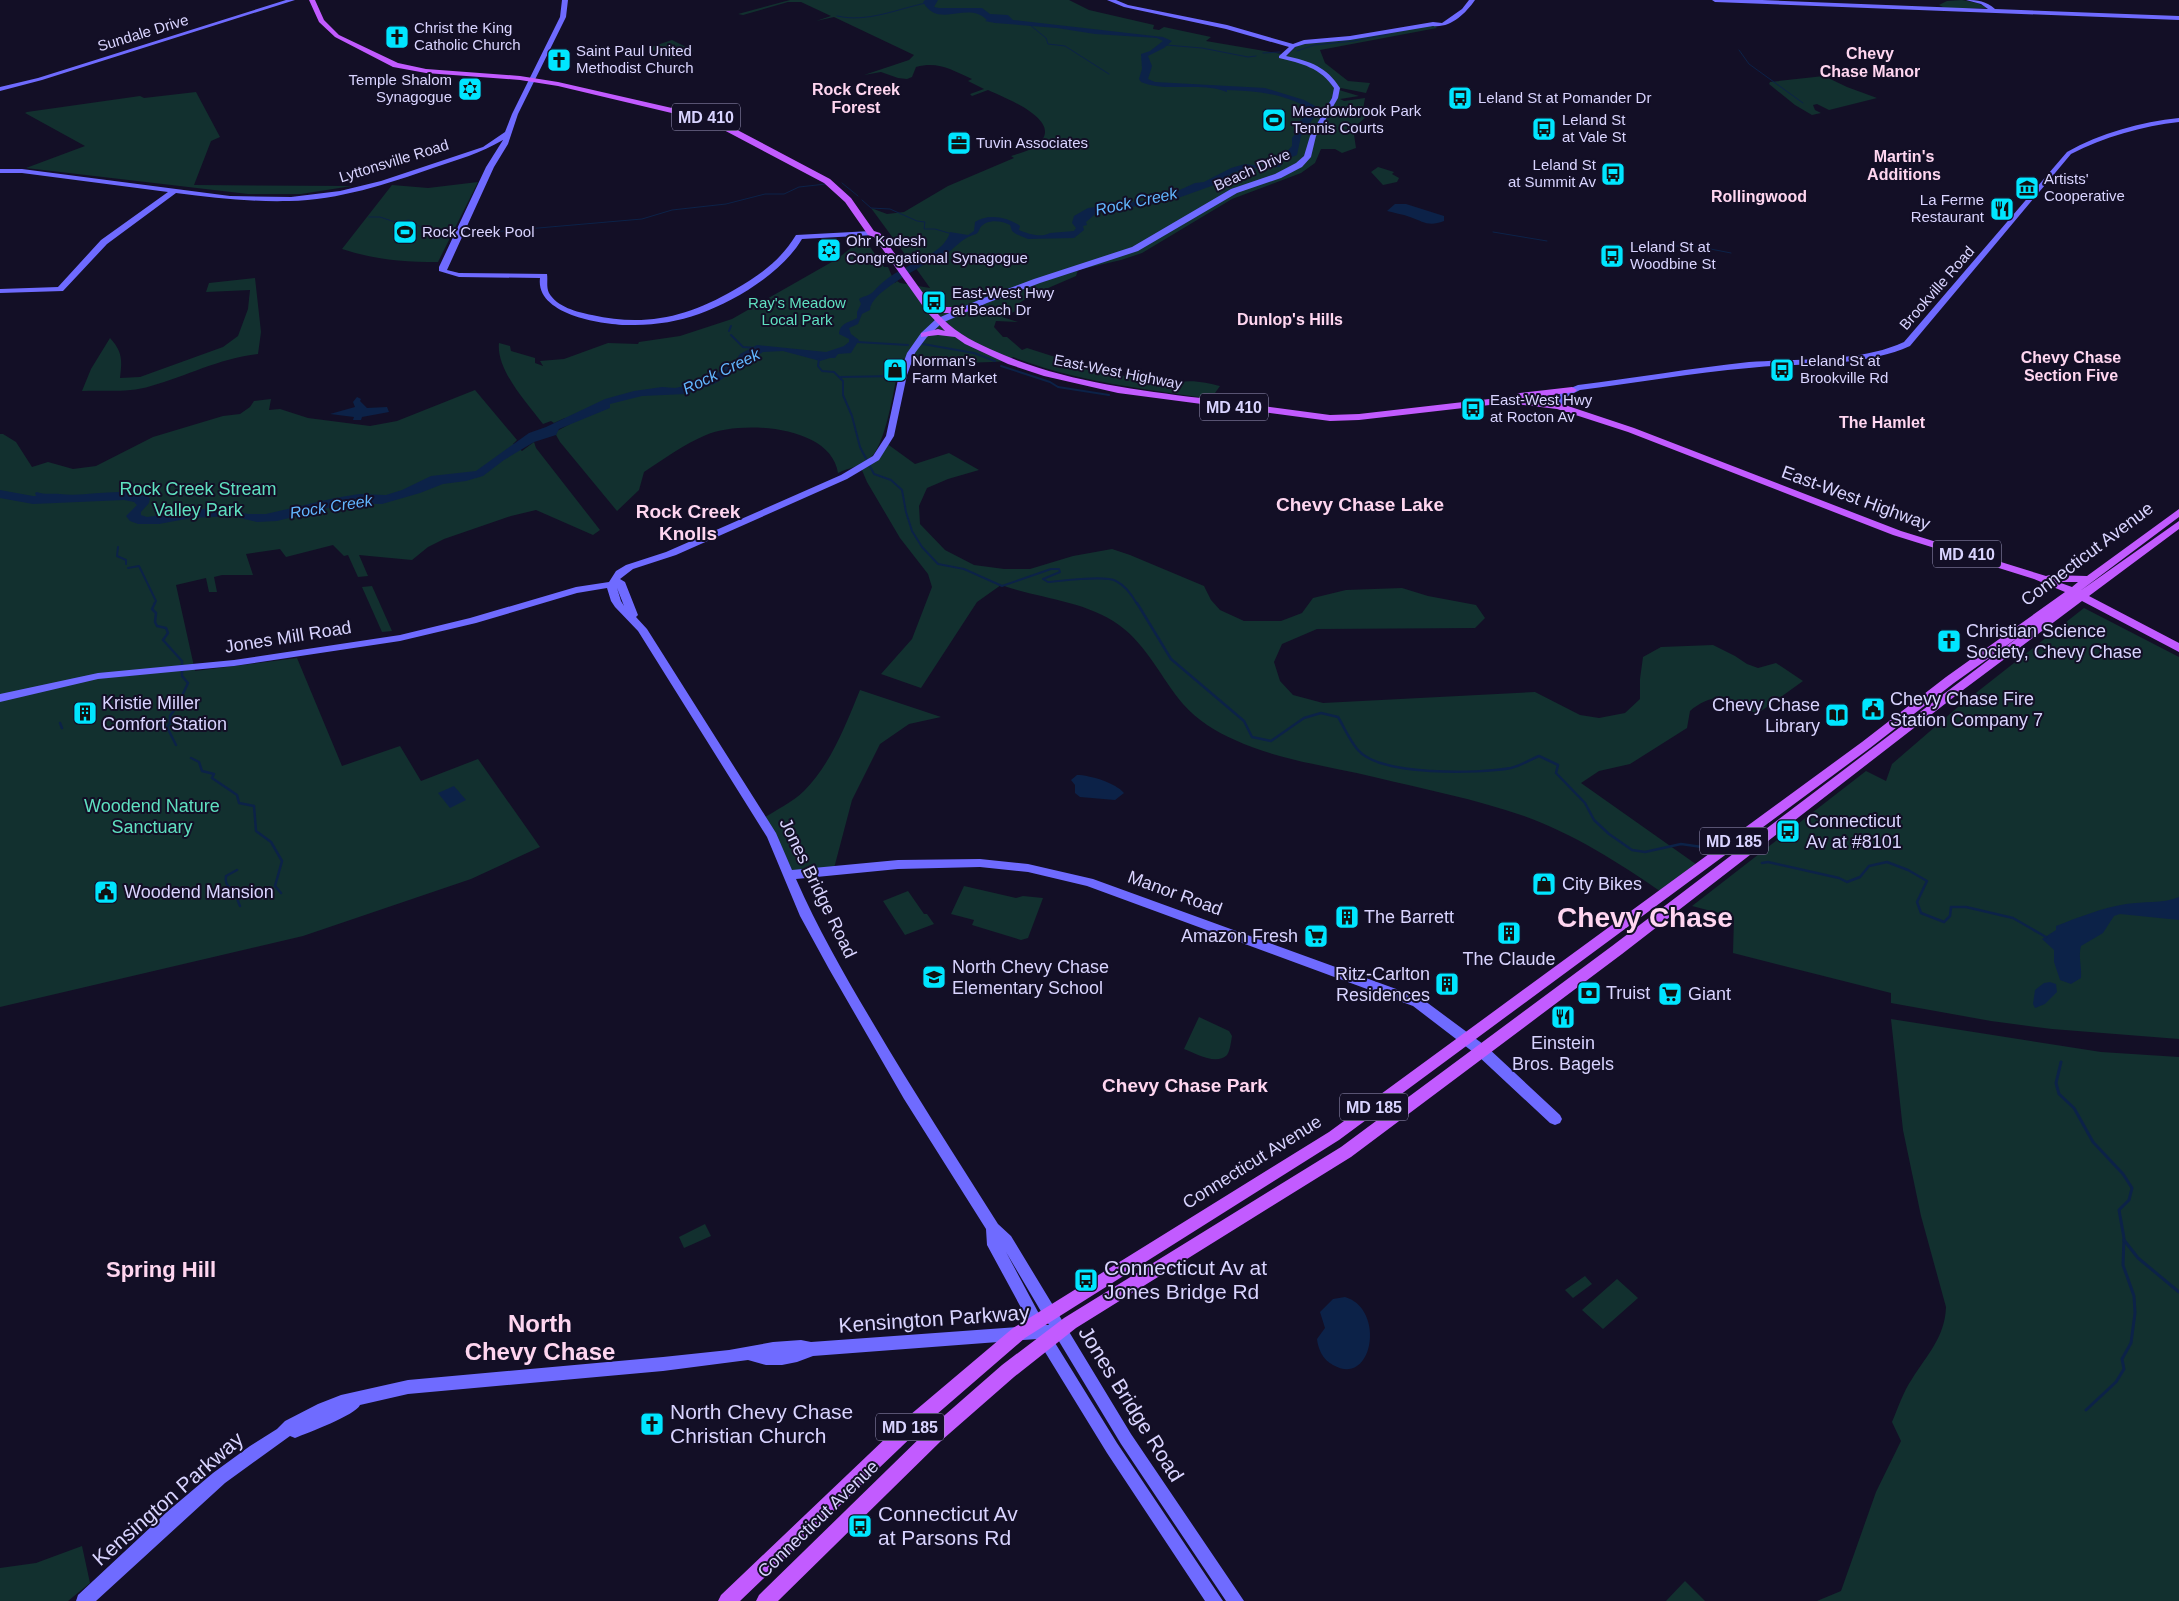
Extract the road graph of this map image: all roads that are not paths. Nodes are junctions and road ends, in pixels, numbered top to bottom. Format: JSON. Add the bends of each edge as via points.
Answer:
{"nodes":[{"id":1,"x":292,"y":0,"type":"edge"},
{"id":2,"x":312,"y":0,"type":"edge"},
{"id":3,"x":319,"y":0,"type":"edge"},
{"id":4,"x":565,"y":0,"type":"edge"},
{"id":5,"x":1110,"y":0,"type":"edge"},
{"id":6,"x":1472,"y":0,"type":"edge"},
{"id":7,"x":1715,"y":0,"type":"edge"},
{"id":8,"x":1969,"y":0,"type":"edge"},
{"id":9,"x":1940,"y":1,"type":"edge"},
{"id":10,"x":1939,"y":9,"type":"junction"},
{"id":11,"x":1993,"y":11,"type":"junction"},
{"id":12,"x":2179,"y":18,"type":"edge"},
{"id":13,"x":1293,"y":46,"type":"junction"},
{"id":14,"x":532,"y":78,"type":"junction"},
{"id":15,"x":0,"y":89,"type":"edge"},
{"id":16,"x":515,"y":114,"type":"junction"},
{"id":17,"x":2179,"y":120,"type":"edge"},
{"id":18,"x":509,"y":133,"type":"junction"},
{"id":19,"x":491,"y":143,"type":"junction"},
{"id":20,"x":494,"y":158,"type":"junction"},
{"id":21,"x":0,"y":171,"type":"edge"},
{"id":22,"x":161,"y":189,"type":"junction"},
{"id":23,"x":174,"y":191,"type":"junction"},
{"id":24,"x":188,"y":193,"type":"junction"},
{"id":25,"x":164,"y":198,"type":"junction"},
{"id":26,"x":870,"y":232,"type":"junction"},
{"id":27,"x":69,"y":280,"type":"junction"},
{"id":28,"x":41,"y":290,"type":"junction"},
{"id":29,"x":0,"y":291,"type":"edge"},
{"id":30,"x":930,"y":310,"type":"junction"},
{"id":31,"x":964,"y":310,"type":"junction"},
{"id":32,"x":940,"y":321,"type":"junction"},
{"id":33,"x":924,"y":335,"type":"junction"},
{"id":34,"x":958,"y":336,"type":"junction"},
{"id":35,"x":1572,"y":390,"type":"junction"},
{"id":36,"x":1507,"y":400,"type":"junction"},
{"id":37,"x":1559,"y":406,"type":"junction"},
{"id":38,"x":2179,"y":512,"type":"edge"},
{"id":39,"x":2179,"y":524,"type":"edge"},
{"id":40,"x":673,"y":553,"type":"junction"},
{"id":41,"x":627,"y":568,"type":"junction"},
{"id":42,"x":2038,"y":577,"type":"junction"},
{"id":43,"x":2093,"y":581,"type":"junction"},
{"id":44,"x":614,"y":582,"type":"junction"},
{"id":45,"x":582,"y":588,"type":"junction"},
{"id":46,"x":2076,"y":594,"type":"junction"},
{"id":47,"x":617,"y":603,"type":"junction"},
{"id":48,"x":2056,"y":603,"type":"junction"},
{"id":49,"x":2117,"y":616,"type":"junction"},
{"id":50,"x":634,"y":619,"type":"junction"},
{"id":51,"x":2179,"y":648,"type":"edge"},
{"id":52,"x":0,"y":698,"type":"edge"},
{"id":53,"x":790,"y":875,"type":"junction"},
{"id":54,"x":1468,"y":1039,"type":"junction"},
{"id":55,"x":1482,"y":1051,"type":"junction"},
{"id":56,"x":1555,"y":1119,"type":"dead end"},
{"id":57,"x":1043,"y":1327,"type":"junction"},
{"id":58,"x":1060,"y":1331,"type":"junction"},
{"id":59,"x":1019,"y":1333,"type":"junction"},
{"id":60,"x":84,"y":1601,"type":"edge"},
{"id":61,"x":727,"y":1601,"type":"edge"},
{"id":62,"x":764,"y":1601,"type":"edge"},
{"id":63,"x":1215,"y":1601,"type":"edge"},
{"id":64,"x":1236,"y":1601,"type":"edge"}],
"edges":[{"from":1,"to":15,"type":"street","name":"Sundale Drive"},
{"from":2,"to":14,"type":"main road","name":"East-West Highway","number":"MD 410","via":[[321,21],[337,36],[396,64],[439,72]]},
{"from":3,"to":14,"type":"main road","name":"East-West Highway","number":"MD 410","via":[[324,15],[338,32],[400,62],[436,69]]},
{"from":4,"to":14,"type":"street","via":[[561,17]]},
{"from":5,"to":13,"type":"street"},
{"from":6,"to":13,"type":"street","via":[[1443,25],[1316,40]]},
{"from":7,"to":10,"type":"street"},
{"from":8,"to":11,"type":"street","via":[[1985,4]]},
{"from":9,"to":10,"type":"street","via":[[1937,4]]},
{"from":10,"to":11,"type":"street"},
{"from":11,"to":12,"type":"street"},
{"from":13,"to":31,"type":"street","name":"Beach Drive","via":[[1282,57],[1319,69],[1330,77],[1336,88],[1335,98],[1313,136],[1307,157],[1299,165],[1234,191],[1135,249],[1070,269]]},
{"from":14,"to":16,"type":"street"},
{"from":14,"to":26,"type":"main road","name":"East-West Highway","number":"MD 410","via":[[570,83],[681,109],[733,127],[837,183],[879,231]]},
{"from":16,"to":18,"type":"street"},
{"from":16,"to":19,"type":"street","via":[[510,116]]},
{"from":17,"to":35,"type":"street","name":"Brookville Road","via":[[2133,129],[2069,153],[1968,274],[1900,348],[1872,355],[1749,365]]},
{"from":18,"to":19,"type":"street","name":"Lyttonsville Road"},
{"from":18,"to":20,"type":"street"},
{"from":19,"to":20,"type":"street"},
{"from":19,"to":24,"type":"street","name":"Lyttonsville Road","via":[[383,182],[330,194],[273,200]]},
{"from":20,"to":26,"type":"street","via":[[443,271],[459,275],[544,276],[546,296],[571,312],[626,322],[668,320],[698,312],[763,276],[787,256],[799,236]]},
{"from":21,"to":22,"type":"street","name":"Lyttonsville Road"},
{"from":22,"to":23,"type":"street","name":"Lyttonsville Road"},
{"from":22,"to":25,"type":"street"},
{"from":23,"to":24,"type":"street","name":"Lyttonsville Road"},
{"from":23,"to":25,"type":"street"},
{"from":24,"to":25,"type":"street"},
{"from":25,"to":27,"type":"street","via":[[97,249]]},
{"from":26,"to":30,"type":"main road","name":"East-West Highway","number":"MD 410"},
{"from":27,"to":28,"type":"street"},
{"from":27,"to":28,"type":"street","via":[[60,289]]},
{"from":28,"to":29,"type":"street"},
{"from":30,"to":31,"type":"main road"},
{"from":30,"to":32,"type":"main road","name":"East-West Highway","number":"MD 410"},
{"from":31,"to":32,"type":"street","name":"Beach Drive"},
{"from":31,"to":34,"type":"main road","via":[[958,322]]},
{"from":32,"to":33,"type":"street","name":"Jones Mill Road"},
{"from":32,"to":34,"type":"main road","name":"East-West Highway","number":"MD 410"},
{"from":33,"to":34,"type":"main road","via":[[938,332]]},
{"from":33,"to":40,"type":"street","name":"Jones Mill Road","via":[[907,362],[890,436],[884,448],[870,462],[844,477]]},
{"from":34,"to":36,"type":"main road","name":"East-West Highway","number":"MD 410","via":[[1011,362],[1080,382],[1286,414],[1338,419]]},
{"from":35,"to":36,"type":"main road","via":[[1526,394]]},
{"from":35,"to":37,"type":"street","via":[[1564,394]]},
{"from":36,"to":37,"type":"main road","name":"East-West Highway","number":"MD 410"},
{"from":37,"to":42,"type":"main road","name":"East-West Highway","number":"MD 410","via":[[1640,433],[1897,533]]},
{"from":38,"to":43,"type":"main road","name":"Connecticut Avenue","number":"MD 185"},
{"from":39,"to":43,"type":"main road","name":"Connecticut Avenue","number":"MD 185"},
{"from":40,"to":41,"type":"street","name":"Jones Mill Road"},
{"from":40,"to":44,"type":"street","name":"Jones Mill Road","via":[[631,569]]},
{"from":41,"to":44,"type":"street","name":"Jones Mill Road"},
{"from":41,"to":45,"type":"street"},
{"from":42,"to":43,"type":"main road"},
{"from":42,"to":46,"type":"main road","name":"East-West Highway","number":"MD 410"},
{"from":42,"to":48,"type":"main road","via":[[2052,592]]},
{"from":43,"to":46,"type":"main road","name":"Connecticut Avenue","number":"MD 185"},
{"from":43,"to":49,"type":"main road"},
{"from":44,"to":45,"type":"street","name":"Jones Mill Road"},
{"from":44,"to":47,"type":"street","via":[[611,590]]},
{"from":44,"to":50,"type":"street","name":"Jones Bridge Road"},
{"from":45,"to":47,"type":"street","name":"Jones Bridge Road","via":[[605,592]]},
{"from":45,"to":52,"type":"street","name":"Jones Mill Road","via":[[472,621],[400,638],[197,668],[98,676]]},
{"from":46,"to":48,"type":"main road","name":"Connecticut Avenue","number":"MD 185"},
{"from":46,"to":49,"type":"main road","name":"East-West Highway","number":"MD 410"},
{"from":46,"to":55,"type":"main road","name":"Connecticut Avenue","number":"MD 185"},
{"from":47,"to":50,"type":"street","name":"Jones Bridge Road"},
{"from":48,"to":54,"type":"main road","name":"Connecticut Avenue","number":"MD 185"},
{"from":49,"to":51,"type":"main road","name":"East-West Highway","number":"MD 410"},
{"from":50,"to":53,"type":"street","name":"Jones Bridge Road","via":[[744,788]]},
{"from":53,"to":54,"type":"street","name":"Manor Road","via":[[946,863],[998,864],[1045,870],[1089,882],[1405,996],[1426,1007]]},
{"from":53,"to":57,"type":"street","name":"Jones Bridge Road","via":[[806,916],[837,973],[908,1095],[993,1228],[994,1245]]},
{"from":54,"to":55,"type":"street","name":"Manor Road"},
{"from":54,"to":57,"type":"main road","name":"Connecticut Avenue","number":"MD 185","via":[[1334,1136]]},
{"from":55,"to":56,"type":"street","name":"Manor Road"},
{"from":55,"to":58,"type":"main road","name":"Connecticut Avenue","number":"MD 185","via":[[1346,1152]]},
{"from":57,"to":58,"type":"main road","name":"Connecticut Avenue","number":"MD 185"},
{"from":57,"to":59,"type":"main road","name":"Connecticut Avenue","number":"MD 185"},
{"from":57,"to":62,"type":"main road","name":"Connecticut Avenue","number":"MD 185"},
{"from":57,"to":63,"type":"street","name":"Jones Bridge Road","via":[[1112,1448]]},
{"from":58,"to":64,"type":"street","name":"Jones Bridge Road","via":[[1126,1440]]},
{"from":59,"to":60,"type":"street","name":"Kensington Parkway","via":[[811,1349],[801,1356],[764,1359],[748,1354],[408,1387],[363,1398],[290,1434],[282,1434],[255,1450],[174,1517]]},
{"from":59,"to":61,"type":"main road","name":"Connecticut Avenue","number":"MD 185","via":[[916,1421]]}]}
